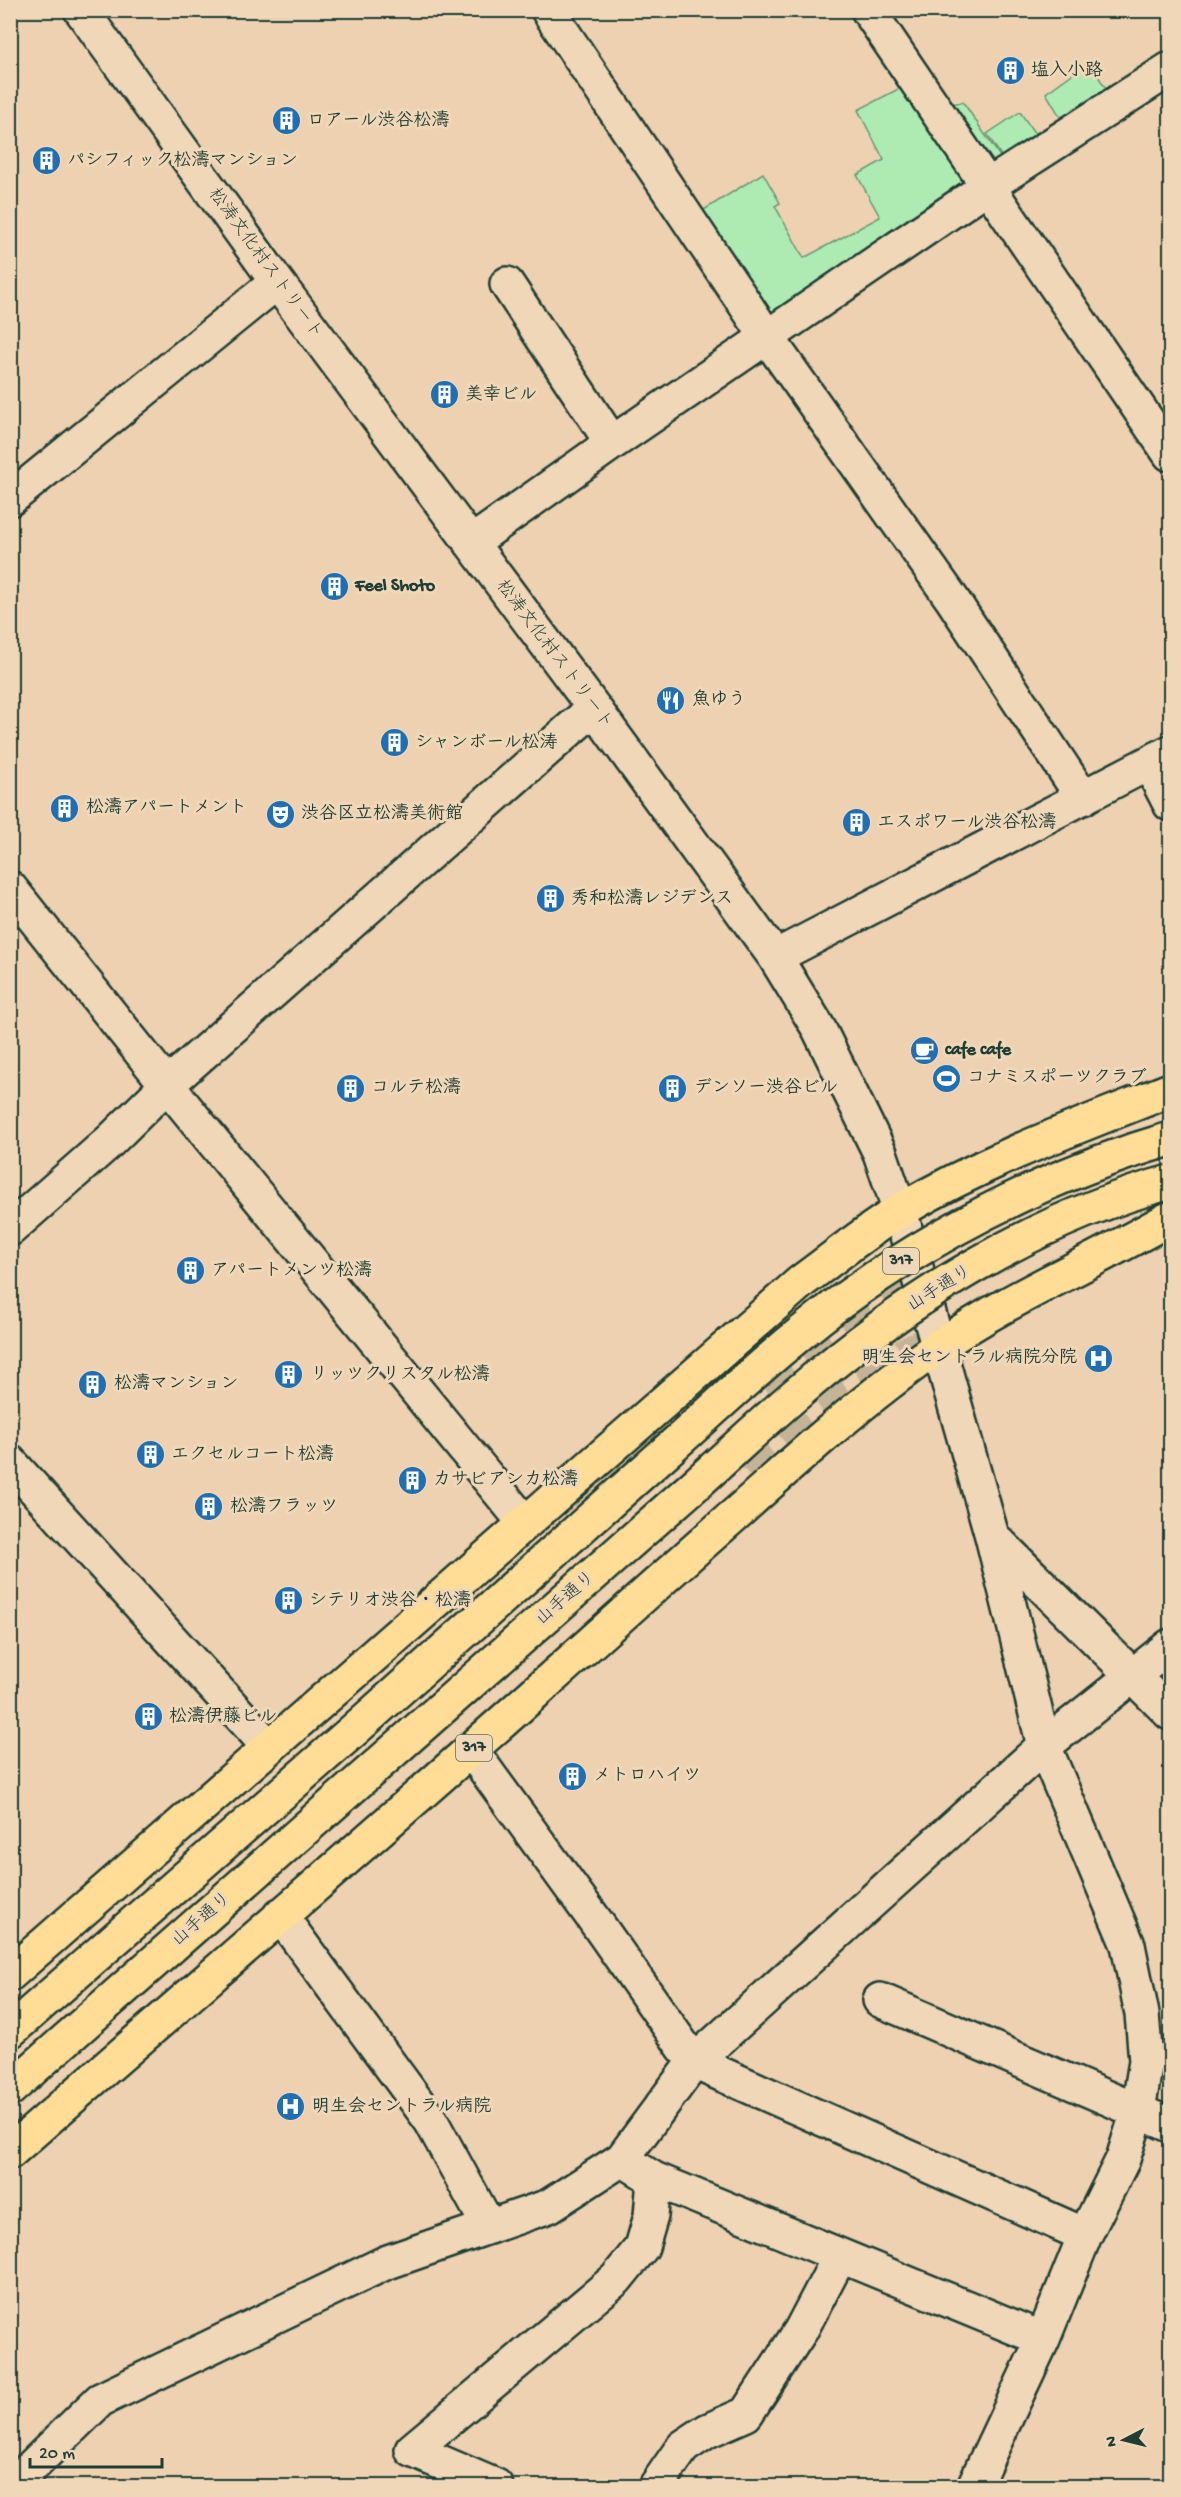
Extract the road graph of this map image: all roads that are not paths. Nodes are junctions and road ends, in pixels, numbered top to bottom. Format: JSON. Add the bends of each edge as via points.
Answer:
{"nodes":[{"id":1,"x":81,"y":10,"type":"edge"},
{"id":2,"x":549,"y":10,"type":"edge"},
{"id":3,"x":868,"y":10,"type":"edge"},
{"id":4,"x":1170,"y":69,"type":"edge"},
{"id":5,"x":988,"y":186,"type":"junction"},
{"id":6,"x":277,"y":282,"type":"junction"},
{"id":7,"x":507,"y":284,"type":"dead end"},
{"id":8,"x":767,"y":337,"type":"junction"},
{"id":9,"x":612,"y":443,"type":"junction"},
{"id":10,"x":1170,"y":454,"type":"edge"},
{"id":11,"x":10,"y":498,"type":"edge"},
{"id":12,"x":471,"y":543,"type":"junction"},
{"id":13,"x":594,"y":708,"type":"junction"},
{"id":14,"x":1160,"y":757,"type":"edge"},
{"id":15,"x":1083,"y":798,"type":"junction"},
{"id":16,"x":1170,"y":804,"type":"edge"},
{"id":17,"x":10,"y":888,"type":"edge"},
{"id":18,"x":775,"y":957,"type":"junction"},
{"id":19,"x":167,"y":1086,"type":"junction"},
{"id":20,"x":1170,"y":1090,"type":"edge"},
{"id":21,"x":1170,"y":1139,"type":"edge"},
{"id":22,"x":1170,"y":1182,"type":"edge"},
{"id":23,"x":900,"y":1211,"type":"junction"},
{"id":24,"x":1170,"y":1218,"type":"edge"},
{"id":25,"x":10,"y":1229,"type":"edge"},
{"id":26,"x":939,"y":1346,"type":"junction"},
{"id":27,"x":10,"y":1462,"type":"edge"},
{"id":28,"x":524,"y":1522,"type":"junction"},
{"id":29,"x":992,"y":1536,"type":"junction"},
{"id":30,"x":1170,"y":1646,"type":"edge"},
{"id":31,"x":1132,"y":1675,"type":"junction"},
{"id":32,"x":1170,"y":1713,"type":"edge"},
{"id":33,"x":268,"y":1746,"type":"junction"},
{"id":34,"x":1044,"y":1746,"type":"junction"},
{"id":35,"x":471,"y":1750,"type":"junction"},
{"id":36,"x":280,"y":1915,"type":"junction"},
{"id":37,"x":10,"y":1974,"type":"edge"},
{"id":38,"x":880,"y":2000,"type":"dead end"},
{"id":39,"x":10,"y":2031,"type":"edge"},
{"id":40,"x":694,"y":2062,"type":"junction"},
{"id":41,"x":10,"y":2089,"type":"edge"},
{"id":42,"x":1138,"y":2112,"type":"junction"},
{"id":43,"x":1170,"y":2125,"type":"edge"},
{"id":44,"x":10,"y":2152,"type":"edge"},
{"id":45,"x":622,"y":2159,"type":"junction"},
{"id":46,"x":654,"y":2179,"type":"junction"},
{"id":47,"x":489,"y":2227,"type":"junction"},
{"id":48,"x":1085,"y":2235,"type":"junction"},
{"id":49,"x":840,"y":2256,"type":"junction"},
{"id":50,"x":1043,"y":2339,"type":"junction"},
{"id":51,"x":16,"y":2482,"type":"dead end"},
{"id":52,"x":496,"y":2487,"type":"edge"},
{"id":53,"x":656,"y":2487,"type":"edge"},
{"id":54,"x":974,"y":2487,"type":"edge"}],
"edges":[{"from":1,"to":6,"type":"street","name":"松涛文化村ストリート"},
{"from":2,"to":8,"type":"street"},
{"from":3,"to":5,"type":"street"},
{"from":4,"to":5,"type":"street"},
{"from":5,"to":8,"type":"street"},
{"from":5,"to":10,"type":"street"},
{"from":6,"to":11,"type":"street"},
{"from":6,"to":12,"type":"street","name":"松涛文化村ストリート"},
{"from":7,"to":9,"type":"street"},
{"from":8,"to":9,"type":"street"},
{"from":8,"to":15,"type":"street","via":[[951,599]]},
{"from":9,"to":12,"type":"street"},
{"from":12,"to":13,"type":"street","name":"松涛文化村ストリート"},
{"from":13,"to":18,"type":"street","name":"松涛文化村ストリート"},
{"from":13,"to":19,"type":"street"},
{"from":14,"to":15,"type":"street"},
{"from":14,"to":16,"type":"street"},
{"from":15,"to":18,"type":"street"},
{"from":17,"to":19,"type":"street"},
{"from":18,"to":23,"type":"street","name":"松涛文化村ストリート","via":[[819,1029],[852,1094],[880,1153]]},
{"from":19,"to":25,"type":"street"},
{"from":19,"to":28,"type":"street"},
{"from":20,"to":23,"type":"main road","number":"317","via":[[1021,1148]]},
{"from":21,"to":39,"type":"main road","number":"317","bridge":true,"via":[[1071,1172],[1001,1203],[889,1269],[834,1307]]},
{"from":22,"to":41,"type":"main road","name":"山手通り","number":"317","bridge":true,"via":[[1088,1210],[1019,1242],[961,1274],[860,1343],[802,1389]]},
{"from":23,"to":26,"type":"street","name":"松涛文化村ストリート"},
{"from":23,"to":28,"type":"main road","number":"317","via":[[802,1281]]},
{"from":24,"to":26,"type":"main road","number":"317","via":[[1034,1289]]},
{"from":26,"to":29,"type":"street","name":"松涛文化村ストリート"},
{"from":26,"to":35,"type":"main road","number":"317","via":[[799,1457]]},
{"from":27,"to":33,"type":"street"},
{"from":28,"to":33,"type":"main road","number":"317"},
{"from":29,"to":31,"type":"street"},
{"from":29,"to":34,"type":"street","name":"松涛文化村ストリート"},
{"from":30,"to":31,"type":"street"},
{"from":31,"to":32,"type":"street"},
{"from":31,"to":34,"type":"street"},
{"from":33,"to":37,"type":"main road","number":"317"},
{"from":34,"to":40,"type":"street"},
{"from":34,"to":42,"type":"street","name":"松涛文化村ストリート","via":[[1128,1945],[1142,2014],[1146,2061]]},
{"from":35,"to":36,"type":"main road","number":"317"},
{"from":35,"to":40,"type":"street"},
{"from":36,"to":44,"type":"main road","number":"317"},
{"from":36,"to":47,"type":"street","via":[[431,2121]]},
{"from":38,"to":42,"type":"street"},
{"from":40,"to":45,"type":"street"},
{"from":40,"to":48,"type":"street"},
{"from":42,"to":43,"type":"street"},
{"from":42,"to":48,"type":"street","name":"松涛文化村ストリート","via":[[1123,2159]]},
{"from":45,"to":46,"type":"street"},
{"from":45,"to":47,"type":"street","via":[[549,2206]]},
{"from":46,"to":49,"type":"street"},
{"from":46,"to":52,"type":"street","via":[[651,2216],[642,2247],[616,2279],[412,2450]]},
{"from":47,"to":51,"type":"street","via":[[385,2263],[100,2400]]},
{"from":48,"to":50,"type":"street","name":"松涛文化村ストリート"},
{"from":49,"to":50,"type":"street"},
{"from":49,"to":53,"type":"street","via":[[801,2330],[746,2414],[706,2431],[683,2447]]},
{"from":50,"to":54,"type":"street","name":"松涛文化村ストリート"}]}
